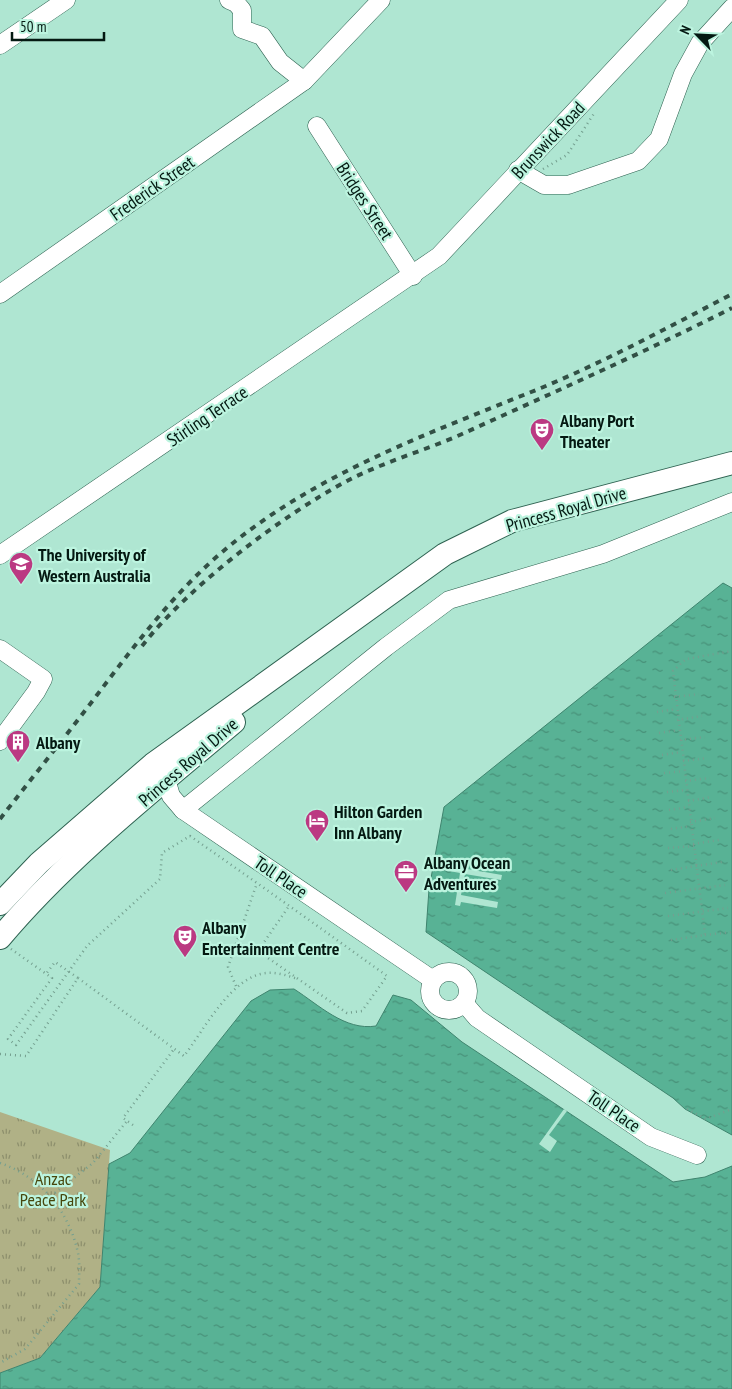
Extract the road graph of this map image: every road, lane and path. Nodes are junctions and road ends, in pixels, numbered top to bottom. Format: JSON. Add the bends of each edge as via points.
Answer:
{"nodes":[{"id":1,"x":66,"y":0,"type":"edge"},
{"id":2,"x":229,"y":0,"type":"edge"},
{"id":3,"x":382,"y":0,"type":"edge"},
{"id":4,"x":679,"y":0,"type":"edge"},
{"id":5,"x":732,"y":8,"type":"edge"},
{"id":6,"x":0,"y":45,"type":"edge"},
{"id":7,"x":304,"y":82,"type":"junction"},
{"id":8,"x":317,"y":126,"type":"dead end"},
{"id":9,"x":518,"y":170,"type":"junction"},
{"id":10,"x":413,"y":276,"type":"junction"},
{"id":11,"x":0,"y":294,"type":"edge"},
{"id":12,"x":732,"y":463,"type":"edge"},
{"id":13,"x":732,"y":502,"type":"edge"},
{"id":14,"x":0,"y":556,"type":"edge"},
{"id":15,"x":0,"y":649,"type":"edge"},
{"id":16,"x":732,"y":651,"type":"edge"},
{"id":17,"x":699,"y":694,"type":"dead end"},
{"id":18,"x":674,"y":697,"type":"junction"},
{"id":19,"x":676,"y":710,"type":"junction"},
{"id":20,"x":657,"y":712,"type":"dead end"},
{"id":21,"x":702,"y":716,"type":"dead end"},
{"id":22,"x":678,"y":720,"type":"junction"},
{"id":23,"x":679,"y":730,"type":"junction"},
{"id":24,"x":659,"y":733,"type":"dead end"},
{"id":25,"x":705,"y":737,"type":"dead end"},
{"id":26,"x":680,"y":740,"type":"junction"},
{"id":27,"x":0,"y":741,"type":"edge"},
{"id":28,"x":682,"y":752,"type":"junction"},
{"id":29,"x":662,"y":755,"type":"dead end"},
{"id":30,"x":707,"y":758,"type":"dead end"},
{"id":31,"x":682,"y":761,"type":"junction"},
{"id":32,"x":684,"y":771,"type":"junction"},
{"id":33,"x":160,"y":772,"type":"junction"},
{"id":34,"x":664,"y":773,"type":"dead end"},
{"id":35,"x":710,"y":778,"type":"dead end"},
{"id":36,"x":685,"y":781,"type":"junction"},
{"id":37,"x":686,"y":790,"type":"junction"},
{"id":38,"x":667,"y":792,"type":"dead end"},
{"id":39,"x":712,"y":797,"type":"dead end"},
{"id":40,"x":688,"y":801,"type":"junction"},
{"id":41,"x":689,"y":807,"type":"junction"},
{"id":42,"x":184,"y":810,"type":"junction"},
{"id":43,"x":669,"y":810,"type":"dead end"},
{"id":44,"x":715,"y":818,"type":"dead end"},
{"id":45,"x":690,"y":822,"type":"junction"},
{"id":46,"x":691,"y":826,"type":"junction"},
{"id":47,"x":671,"y":829,"type":"dead end"},
{"id":48,"x":719,"y":840,"type":"dead end"},
{"id":49,"x":693,"y":845,"type":"junction"},
{"id":50,"x":668,"y":848,"type":"dead end"},
{"id":51,"x":722,"y":862,"type":"dead end"},
{"id":52,"x":696,"y":866,"type":"junction"},
{"id":53,"x":671,"y":870,"type":"dead end"},
{"id":54,"x":257,"y":883,"type":"junction"},
{"id":55,"x":725,"y":885,"type":"dead end"},
{"id":56,"x":699,"y":888,"type":"junction"},
{"id":57,"x":665,"y":893,"type":"dead end"},
{"id":58,"x":0,"y":904,"type":"edge"},
{"id":59,"x":289,"y":906,"type":"junction"},
{"id":60,"x":728,"y":908,"type":"dead end"},
{"id":61,"x":702,"y":912,"type":"junction"},
{"id":62,"x":668,"y":916,"type":"dead end"},
{"id":63,"x":731,"y":932,"type":"edge"},
{"id":64,"x":705,"y":935,"type":"junction"},
{"id":65,"x":672,"y":940,"type":"dead end"},
{"id":66,"x":4,"y":942,"type":"edge"},
{"id":67,"x":68,"y":972,"type":"junction"},
{"id":68,"x":46,"y":974,"type":"junction"},
{"id":69,"x":78,"y":978,"type":"junction"},
{"id":70,"x":433,"y":980,"type":"junction"},
{"id":71,"x":301,"y":981,"type":"junction"},
{"id":72,"x":236,"y":986,"type":"junction"},
{"id":73,"x":464,"y":1003,"type":"junction"},
{"id":74,"x":174,"y":1049,"type":"junction"},
{"id":75,"x":0,"y":1054,"type":"edge"},
{"id":76,"x":687,"y":1109,"type":"dead end"},
{"id":77,"x":732,"y":1109,"type":"edge"},
{"id":78,"x":128,"y":1121,"type":"junction"},
{"id":79,"x":133,"y":1125,"type":"dead end"},
{"id":80,"x":697,"y":1156,"type":"dead end"},
{"id":81,"x":0,"y":1164,"type":"edge"},
{"id":82,"x":51,"y":1196,"type":"junction"},
{"id":83,"x":0,"y":1364,"type":"edge"}],
"edges":[{"from":1,"to":6,"type":"street"},
{"from":2,"to":7,"type":"street","via":[[242,10],[242,30],[262,36],[280,62]]},
{"from":3,"to":7,"type":"street","name":"Frederick Street"},
{"from":4,"to":9,"type":"street","name":"Brunswick Road"},
{"from":5,"to":9,"type":"street","via":[[700,43],[683,74],[659,139],[638,161],[568,185],[544,185]]},
{"from":7,"to":11,"type":"street","name":"Frederick Street"},
{"from":8,"to":10,"type":"street","name":"Bridges Street"},
{"from":9,"to":10,"type":"street","name":"Brunswick Road","via":[[470,226]]},
{"from":10,"to":14,"type":"street","name":"Stirling Terrace"},
{"from":12,"to":33,"type":"main road","name":"Princess Royal Drive","via":[[512,521],[445,554],[384,596]]},
{"from":13,"to":42,"type":"street","via":[[603,554],[448,600],[386,646]]},
{"from":15,"to":27,"type":"street","via":[[43,680]]},
{"from":16,"to":18,"type":"path","via":[[686,659],[673,671]]},
{"from":17,"to":18,"type":"path"},
{"from":18,"to":19,"type":"path"},
{"from":19,"to":20,"type":"path"},
{"from":19,"to":22,"type":"path"},
{"from":21,"to":22,"type":"path"},
{"from":22,"to":23,"type":"path"},
{"from":23,"to":24,"type":"path"},
{"from":23,"to":26,"type":"path"},
{"from":25,"to":26,"type":"path"},
{"from":26,"to":28,"type":"path"},
{"from":28,"to":29,"type":"path"},
{"from":28,"to":31,"type":"path"},
{"from":30,"to":31,"type":"path"},
{"from":31,"to":32,"type":"path"},
{"from":32,"to":34,"type":"path"},
{"from":32,"to":36,"type":"path"},
{"from":33,"to":42,"type":"street","name":"Toll Place","via":[[171,796]]},
{"from":33,"to":58,"type":"main road","name":"Princess Royal Drive","via":[[39,863]]},
{"from":33,"to":66,"type":"main road","name":"Princess Royal Drive","via":[[42,891]]},
{"from":35,"to":36,"type":"path"},
{"from":36,"to":37,"type":"path"},
{"from":37,"to":38,"type":"path"},
{"from":37,"to":40,"type":"path"},
{"from":39,"to":40,"type":"path"},
{"from":40,"to":41,"type":"path"},
{"from":41,"to":43,"type":"path"},
{"from":41,"to":45,"type":"path"},
{"from":42,"to":70,"type":"street","name":"Toll Place"},
{"from":44,"to":45,"type":"path"},
{"from":45,"to":46,"type":"path"},
{"from":46,"to":47,"type":"path"},
{"from":46,"to":49,"type":"path"},
{"from":48,"to":49,"type":"path"},
{"from":49,"to":50,"type":"path"},
{"from":49,"to":52,"type":"path"},
{"from":51,"to":52,"type":"path"},
{"from":52,"to":53,"type":"path"},
{"from":52,"to":56,"type":"path"},
{"from":54,"to":59,"type":"path"},
{"from":54,"to":67,"type":"path","via":[[190,836],[162,853],[160,879],[87,946]]},
{"from":54,"to":72,"type":"path","via":[[228,968]]},
{"from":55,"to":56,"type":"path"},
{"from":56,"to":57,"type":"path"},
{"from":56,"to":61,"type":"path"},
{"from":59,"to":71,"type":"path","via":[[258,951]]},
{"from":59,"to":71,"type":"path","via":[[387,976],[362,1011],[347,1013]]},
{"from":60,"to":61,"type":"path"},
{"from":61,"to":62,"type":"path"},
{"from":61,"to":64,"type":"path"},
{"from":63,"to":64,"type":"path"},
{"from":64,"to":65,"type":"path"},
{"from":66,"to":68,"type":"path"},
{"from":67,"to":68,"type":"path","via":[[55,962]]},
{"from":67,"to":68,"type":"path","via":[[16,1045],[8,1039],[52,978]]},
{"from":67,"to":69,"type":"path"},
{"from":69,"to":74,"type":"path"},
{"from":69,"to":75,"type":"path","via":[[26,1056]]},
{"from":70,"to":73,"type":"street","via":[[430,992],[438,1007],[455,1010]]},
{"from":70,"to":73,"type":"street","via":[[444,972],[463,978],[468,990]]},
{"from":71,"to":72,"type":"path","via":[[266,973],[250,977]]},
{"from":72,"to":74,"type":"path","via":[[184,1056]]},
{"from":73,"to":80,"type":"street","name":"Toll Place","via":[[477,1018],[651,1137]]},
{"from":74,"to":78,"type":"path","via":[[123,1118]]},
{"from":76,"to":77,"type":"path","via":[[706,1119]]},
{"from":78,"to":79,"type":"path"},
{"from":78,"to":82,"type":"path","via":[[93,1163]]},
{"from":81,"to":82,"type":"path","via":[[16,1169]]},
{"from":82,"to":83,"type":"path","via":[[67,1219],[78,1254],[79,1284],[25,1349]]}]}
